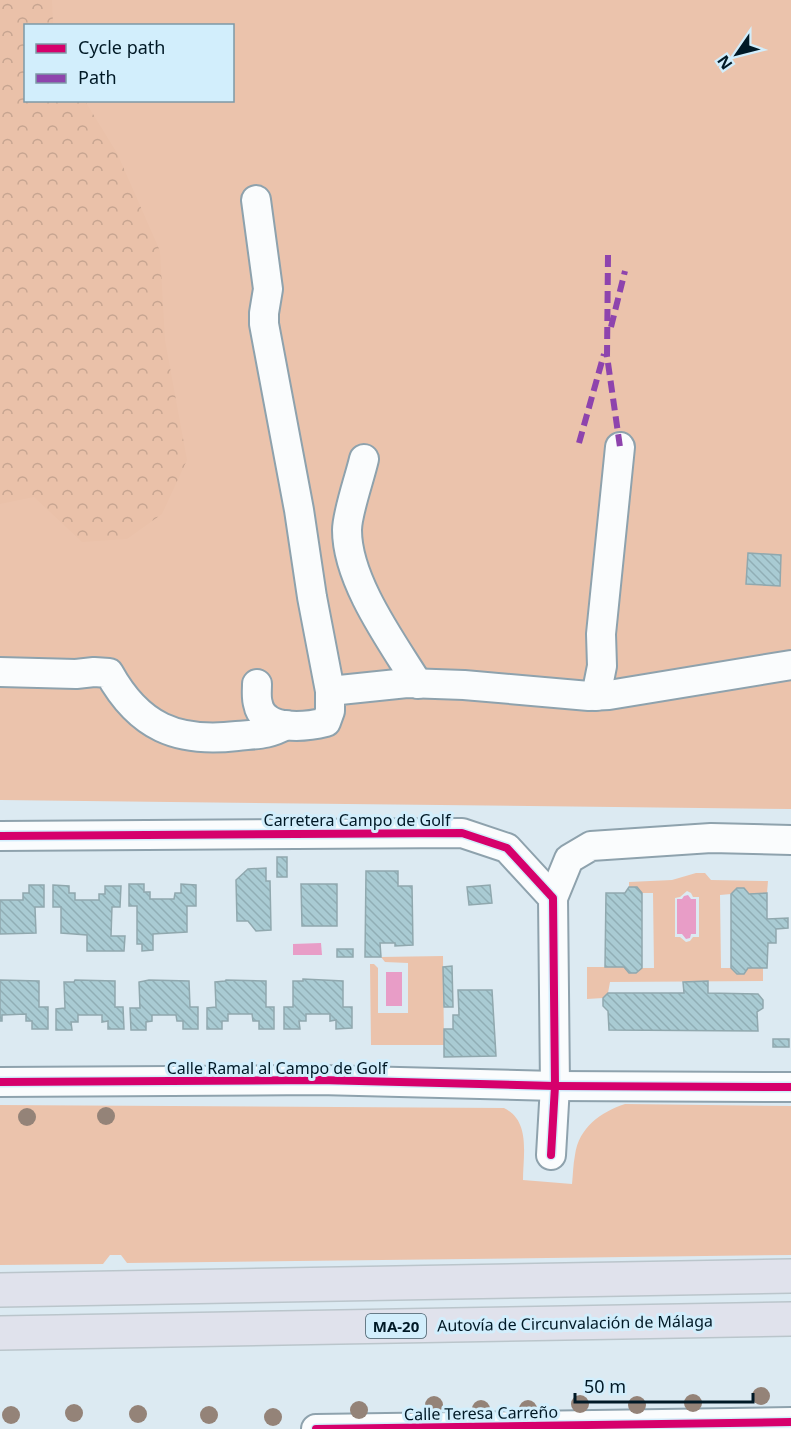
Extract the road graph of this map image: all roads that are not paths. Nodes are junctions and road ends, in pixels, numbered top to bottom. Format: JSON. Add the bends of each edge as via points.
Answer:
{"nodes":[{"id":1,"x":256,"y":200,"type":"dead end"},
{"id":2,"x":620,"y":447,"type":"dead end"},
{"id":3,"x":364,"y":459,"type":"dead end"},
{"id":4,"x":791,"y":665,"type":"edge"},
{"id":5,"x":0,"y":672,"type":"edge"},
{"id":6,"x":257,"y":684,"type":"dead end"},
{"id":7,"x":418,"y":684,"type":"junction"},
{"id":8,"x":602,"y":689,"type":"junction"},
{"id":9,"x":330,"y":691,"type":"junction"},
{"id":10,"x":286,"y":725,"type":"junction"},
{"id":11,"x":0,"y":836,"type":"edge"},
{"id":12,"x":791,"y":840,"type":"edge"},
{"id":13,"x":553,"y":898,"type":"junction"},
{"id":14,"x":0,"y":1082,"type":"edge"},
{"id":15,"x":555,"y":1086,"type":"junction"},
{"id":16,"x":791,"y":1087,"type":"edge"},
{"id":17,"x":551,"y":1155,"type":"dead end"},
{"id":18,"x":791,"y":1276,"type":"edge"},
{"id":19,"x":0,"y":1290,"type":"edge"},
{"id":20,"x":791,"y":1320,"type":"edge"},
{"id":21,"x":0,"y":1333,"type":"edge"},
{"id":22,"x":791,"y":1422,"type":"edge"},
{"id":23,"x":612,"y":1426,"type":"edge"},
{"id":24,"x":316,"y":1429,"type":"edge"},
{"id":25,"x":390,"y":1429,"type":"edge"}],
"edges":[{"from":1,"to":9,"type":"street","via":[[268,289],[264,324]]},
{"from":2,"to":8,"type":"street","via":[[601,634]]},
{"from":3,"to":7,"type":"street","via":[[347,530],[351,555],[364,596]]},
{"from":4,"to":8,"type":"street"},
{"from":5,"to":10,"type":"street","via":[[109,673],[139,713],[180,735],[263,735]]},
{"from":6,"to":10,"type":"street","via":[[258,706],[266,718]]},
{"from":7,"to":8,"type":"street"},
{"from":7,"to":9,"type":"street"},
{"from":9,"to":10,"type":"street","via":[[326,722]]},
{"from":11,"to":13,"type":"street","name":"Carretera Campo de Golf","via":[[462,833],[507,848]]},
{"from":12,"to":13,"type":"street","via":[[711,838],[591,846],[569,859]]},
{"from":13,"to":15,"type":"street"},
{"from":14,"to":15,"type":"street","name":"Calle Ramal al Campo de Golf","via":[[319,1080]]},
{"from":15,"to":16,"type":"street"},
{"from":15,"to":17,"type":"street"},
{"from":18,"to":19,"type":"highway"},
{"from":20,"to":21,"type":"highway","name":"Autovía de Circunvalación de Málaga","number":"MA-20"},
{"from":22,"to":23,"type":"street","name":"Calle Teresa Carreño"},
{"from":23,"to":25,"type":"street","name":"Calle Teresa Carreño"},
{"from":24,"to":25,"type":"street","name":"Calle Teresa Carreño"}]}
